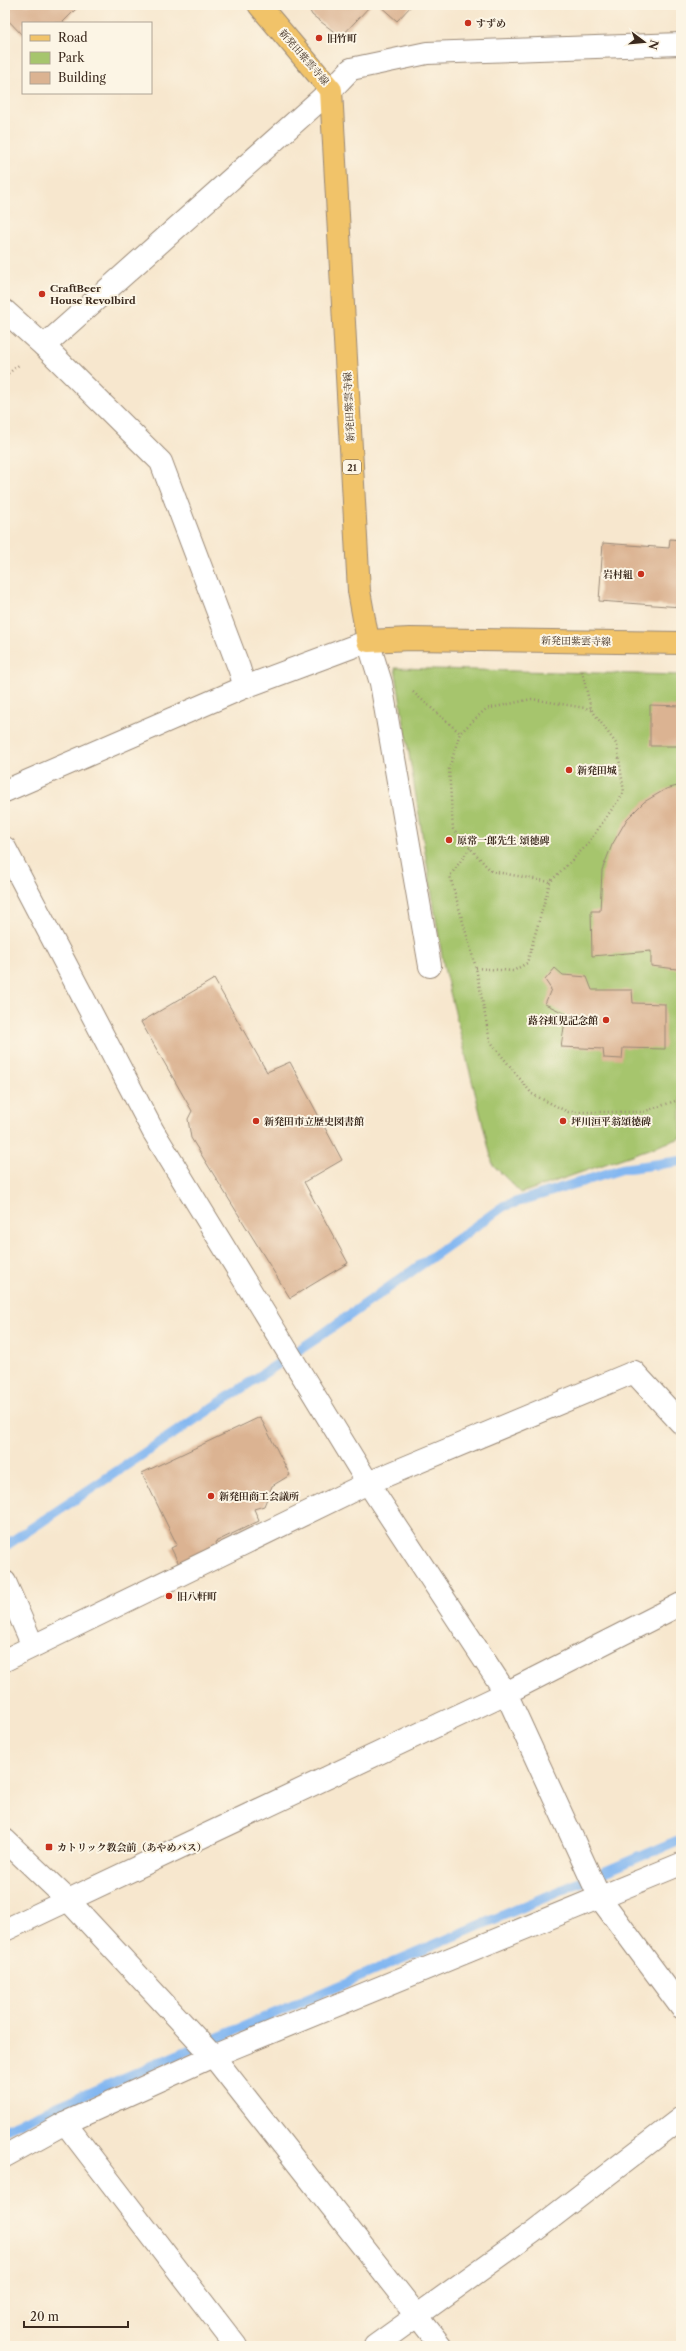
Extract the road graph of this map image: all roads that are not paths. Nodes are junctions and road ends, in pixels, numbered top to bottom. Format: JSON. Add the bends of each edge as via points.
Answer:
{"nodes":[{"id":1,"x":259,"y":5,"type":"edge"},
{"id":2,"x":681,"y":44,"type":"edge"},
{"id":3,"x":332,"y":90,"type":"junction"},
{"id":4,"x":5,"y":311,"type":"edge"},
{"id":5,"x":44,"y":346,"type":"junction"},
{"id":6,"x":368,"y":641,"type":"junction"},
{"id":7,"x":681,"y":643,"type":"edge"},
{"id":8,"x":245,"y":688,"type":"junction"},
{"id":9,"x":5,"y":791,"type":"edge"},
{"id":10,"x":5,"y":848,"type":"edge"},
{"id":11,"x":430,"y":966,"type":"dead end"},
{"id":12,"x":681,"y":1423,"type":"edge"},
{"id":13,"x":368,"y":1483,"type":"junction"},
{"id":14,"x":5,"y":1582,"type":"edge"},
{"id":15,"x":681,"y":1604,"type":"edge"},
{"id":16,"x":33,"y":1646,"type":"junction"},
{"id":17,"x":5,"y":1660,"type":"edge"},
{"id":18,"x":506,"y":1693,"type":"junction"},
{"id":19,"x":5,"y":1840,"type":"edge"},
{"id":20,"x":681,"y":1864,"type":"edge"},
{"id":21,"x":600,"y":1898,"type":"junction"},
{"id":22,"x":68,"y":1899,"type":"junction"},
{"id":23,"x":5,"y":1930,"type":"edge"},
{"id":24,"x":681,"y":2007,"type":"edge"},
{"id":25,"x":213,"y":2056,"type":"junction"},
{"id":26,"x":681,"y":2118,"type":"edge"},
{"id":27,"x":65,"y":2123,"type":"junction"},
{"id":28,"x":5,"y":2156,"type":"edge"},
{"id":29,"x":417,"y":2315,"type":"junction"},
{"id":30,"x":236,"y":2346,"type":"edge"},
{"id":31,"x":375,"y":2346,"type":"edge"},
{"id":32,"x":441,"y":2346,"type":"edge"}],
"edges":[{"from":1,"to":3,"type":"main road","name":"新発田紫雲寺線"},
{"from":2,"to":3,"type":"street","via":[[427,53],[351,69]]},
{"from":3,"to":5,"type":"street"},
{"from":3,"to":6,"type":"main road","name":"新発田紫雲寺線","number":"21","via":[[359,591]]},
{"from":4,"to":5,"type":"street"},
{"from":5,"to":8,"type":"street","via":[[161,462]]},
{"from":6,"to":7,"type":"main road","name":"新発田紫雲寺線","via":[[410,639]]},
{"from":6,"to":8,"type":"street"},
{"from":6,"to":11,"type":"street","via":[[381,684]]},
{"from":8,"to":9,"type":"street"},
{"from":10,"to":13,"type":"street","via":[[153,1131]]},
{"from":12,"to":13,"type":"street","via":[[634,1372]]},
{"from":13,"to":16,"type":"street"},
{"from":13,"to":18,"type":"street"},
{"from":14,"to":16,"type":"street"},
{"from":15,"to":18,"type":"street"},
{"from":16,"to":17,"type":"street"},
{"from":18,"to":21,"type":"street"},
{"from":18,"to":22,"type":"street"},
{"from":19,"to":22,"type":"street"},
{"from":20,"to":21,"type":"street"},
{"from":21,"to":24,"type":"street"},
{"from":21,"to":25,"type":"street"},
{"from":22,"to":23,"type":"street"},
{"from":22,"to":25,"type":"street"},
{"from":25,"to":27,"type":"street"},
{"from":25,"to":29,"type":"street"},
{"from":26,"to":29,"type":"street","via":[[533,2232]]},
{"from":27,"to":28,"type":"street"},
{"from":27,"to":30,"type":"street"},
{"from":29,"to":31,"type":"street"},
{"from":29,"to":32,"type":"street"}]}
